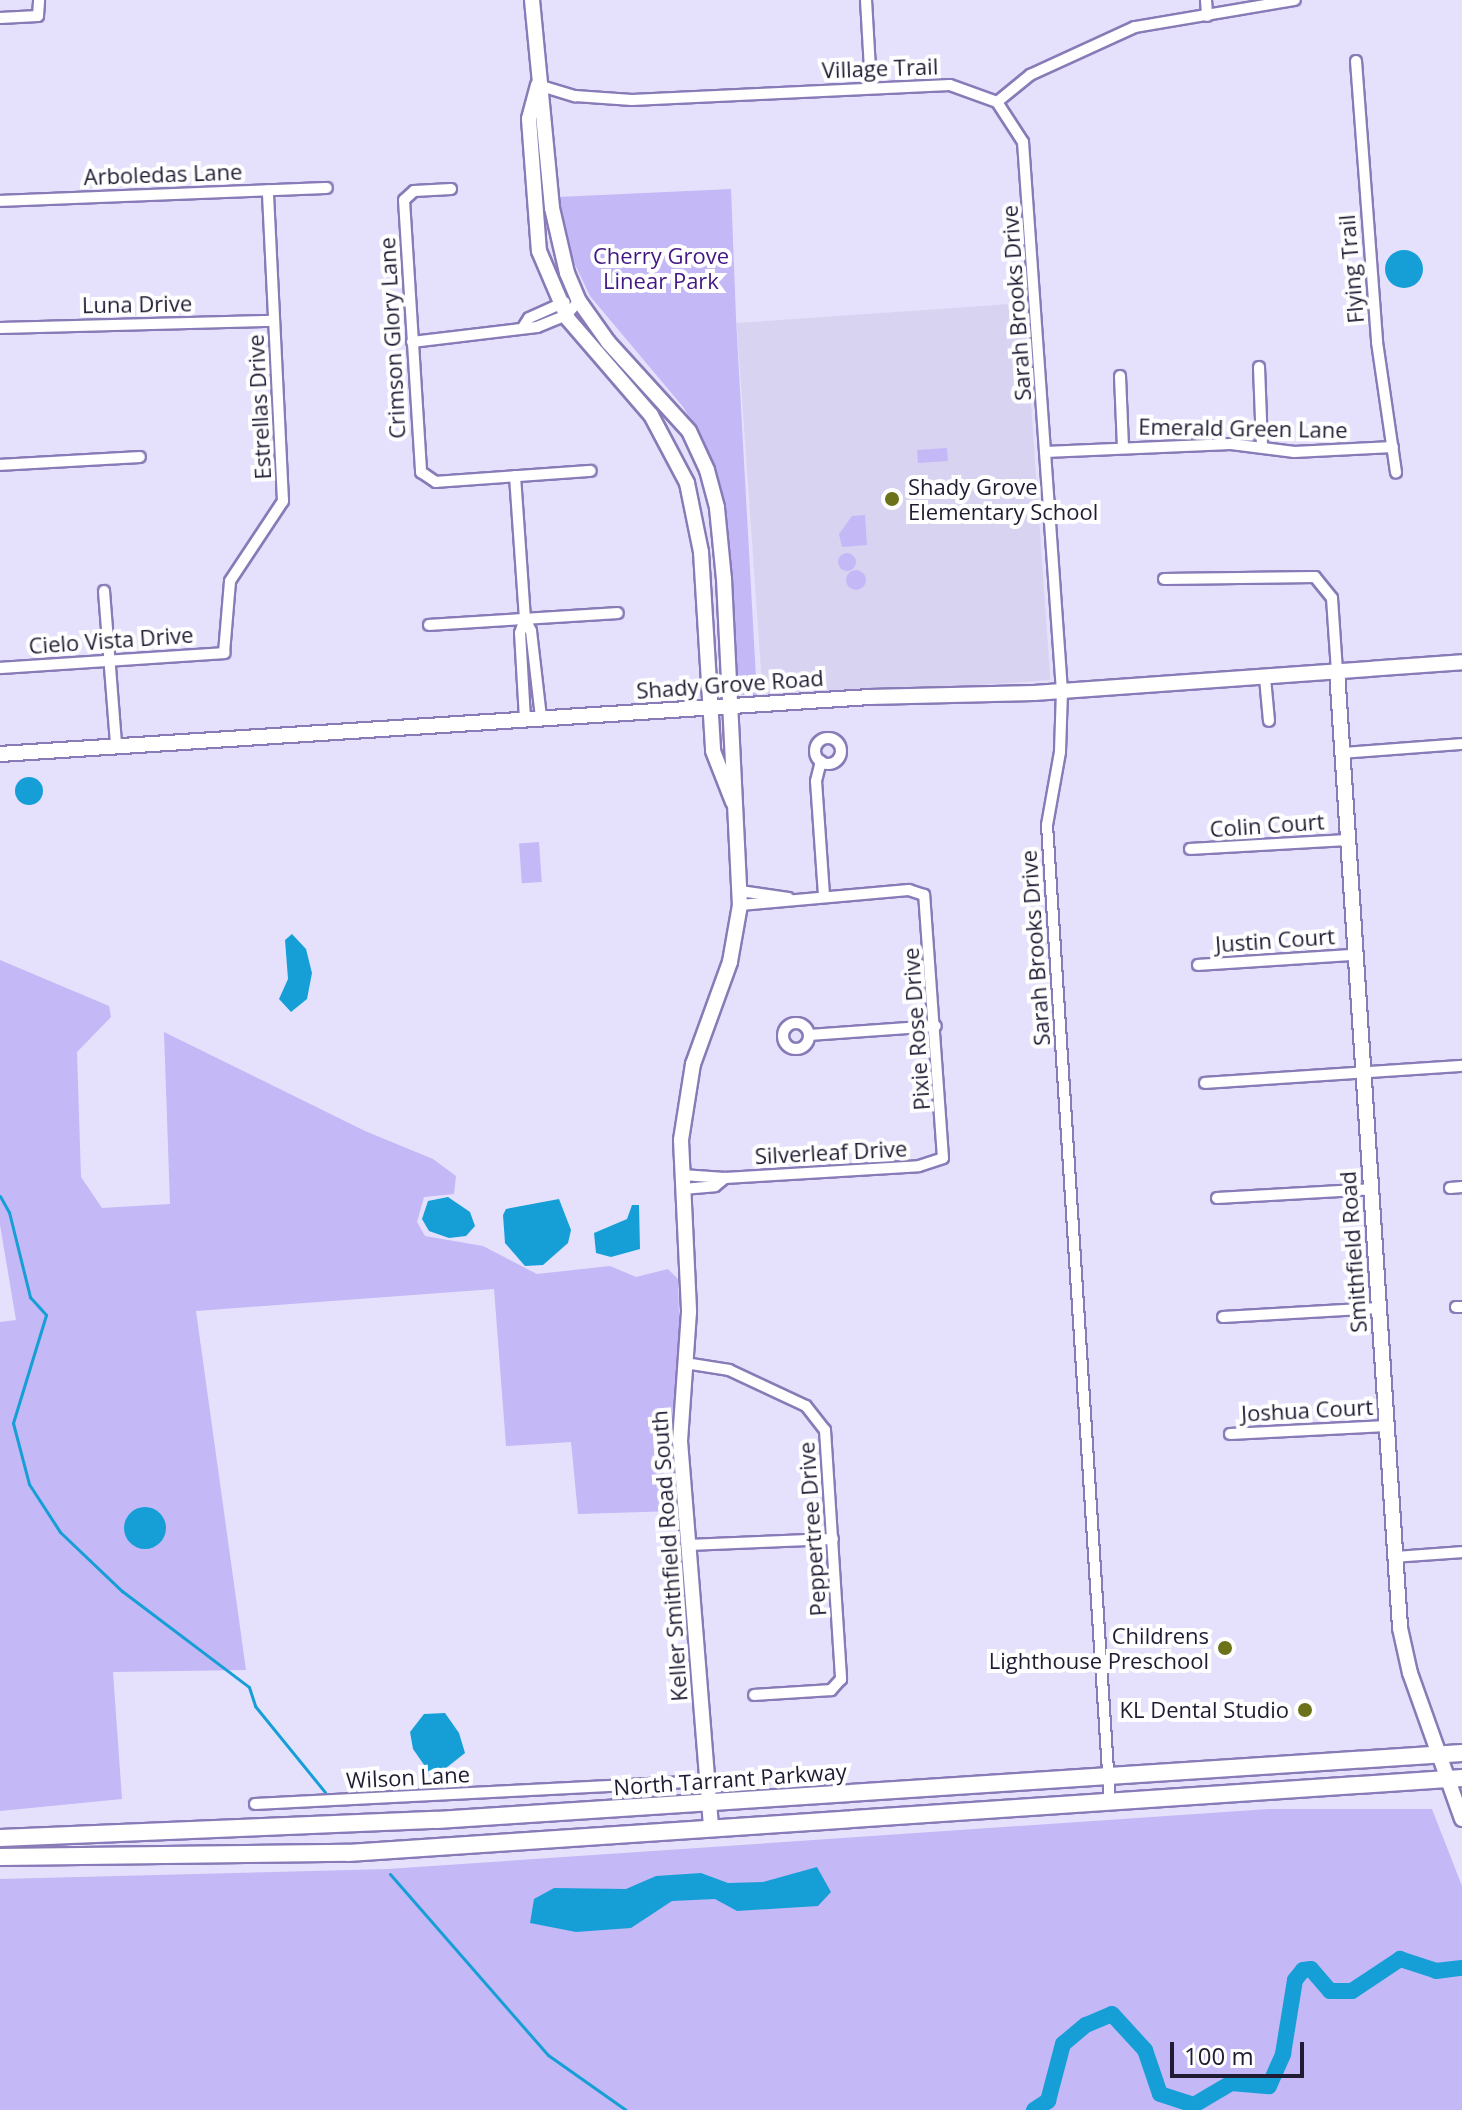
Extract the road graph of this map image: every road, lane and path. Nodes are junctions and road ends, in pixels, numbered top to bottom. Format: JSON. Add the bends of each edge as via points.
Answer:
{"nodes":[{"id":1,"x":39,"y":0,"type":"edge"},
{"id":2,"x":532,"y":0,"type":"edge"},
{"id":3,"x":866,"y":0,"type":"edge"},
{"id":4,"x":1206,"y":0,"type":"edge"},
{"id":5,"x":1295,"y":0,"type":"edge"},
{"id":6,"x":1207,"y":16,"type":"junction"},
{"id":7,"x":0,"y":18,"type":"edge"},
{"id":8,"x":1356,"y":61,"type":"dead end"},
{"id":9,"x":538,"y":85,"type":"junction"},
{"id":10,"x":871,"y":88,"type":"junction"},
{"id":11,"x":997,"y":102,"type":"junction"},
{"id":12,"x":327,"y":188,"type":"dead end"},
{"id":13,"x":451,"y":189,"type":"dead end"},
{"id":14,"x":268,"y":190,"type":"junction"},
{"id":15,"x":0,"y":201,"type":"edge"},
{"id":16,"x":579,"y":301,"type":"junction"},
{"id":17,"x":563,"y":309,"type":"junction"},
{"id":18,"x":274,"y":321,"type":"junction"},
{"id":19,"x":0,"y":328,"type":"edge"},
{"id":20,"x":412,"y":342,"type":"junction"},
{"id":21,"x":1259,"y":367,"type":"dead end"},
{"id":22,"x":1120,"y":376,"type":"dead end"},
{"id":23,"x":1262,"y":446,"type":"junction"},
{"id":24,"x":1123,"y":447,"type":"junction"},
{"id":25,"x":1393,"y":447,"type":"junction"},
{"id":26,"x":1045,"y":452,"type":"junction"},
{"id":27,"x":140,"y":457,"type":"dead end"},
{"id":28,"x":0,"y":465,"type":"edge"},
{"id":29,"x":591,"y":471,"type":"dead end"},
{"id":30,"x":1396,"y":473,"type":"dead end"},
{"id":31,"x":515,"y":476,"type":"junction"},
{"id":32,"x":1164,"y":579,"type":"dead end"},
{"id":33,"x":104,"y":591,"type":"dead end"},
{"id":34,"x":618,"y":613,"type":"dead end"},
{"id":35,"x":525,"y":619,"type":"junction"},
{"id":36,"x":429,"y":625,"type":"dead end"},
{"id":37,"x":224,"y":653,"type":"joint"},
{"id":38,"x":109,"y":659,"type":"junction"},
{"id":39,"x":1462,"y":662,"type":"edge"},
{"id":40,"x":0,"y":668,"type":"edge"},
{"id":41,"x":1337,"y":671,"type":"junction"},
{"id":42,"x":1265,"y":678,"type":"junction"},
{"id":43,"x":1062,"y":691,"type":"junction"},
{"id":44,"x":728,"y":707,"type":"junction"},
{"id":45,"x":711,"y":708,"type":"junction"},
{"id":46,"x":541,"y":718,"type":"junction"},
{"id":47,"x":525,"y":719,"type":"junction"},
{"id":48,"x":1269,"y":721,"type":"dead end"},
{"id":49,"x":1462,"y":744,"type":"edge"},
{"id":50,"x":116,"y":745,"type":"junction"},
{"id":51,"x":1342,"y":753,"type":"junction"},
{"id":52,"x":0,"y":754,"type":"edge"},
{"id":53,"x":821,"y":761,"type":"dead end"},
{"id":54,"x":736,"y":811,"type":"junction"},
{"id":55,"x":1347,"y":840,"type":"junction"},
{"id":56,"x":1190,"y":849,"type":"dead end"},
{"id":57,"x":824,"y":895,"type":"junction"},
{"id":58,"x":740,"y":898,"type":"junction"},
{"id":59,"x":1354,"y":955,"type":"junction"},
{"id":60,"x":1198,"y":965,"type":"dead end"},
{"id":61,"x":936,"y":1026,"type":"junction"},
{"id":62,"x":809,"y":1035,"type":"dead end"},
{"id":63,"x":1462,"y":1066,"type":"edge"},
{"id":64,"x":1363,"y":1073,"type":"junction"},
{"id":65,"x":1205,"y":1083,"type":"dead end"},
{"id":66,"x":939,"y":1163,"type":"joint"},
{"id":67,"x":683,"y":1182,"type":"junction"},
{"id":68,"x":1371,"y":1189,"type":"junction"},
{"id":69,"x":1217,"y":1198,"type":"dead end"},
{"id":70,"x":1379,"y":1308,"type":"junction"},
{"id":71,"x":1223,"y":1317,"type":"dead end"},
{"id":72,"x":685,"y":1363,"type":"junction"},
{"id":73,"x":1387,"y":1426,"type":"junction"},
{"id":74,"x":1230,"y":1434,"type":"dead end"},
{"id":75,"x":833,"y":1539,"type":"junction"},
{"id":76,"x":687,"y":1545,"type":"junction"},
{"id":77,"x":1462,"y":1552,"type":"edge"},
{"id":78,"x":1394,"y":1557,"type":"junction"},
{"id":79,"x":754,"y":1695,"type":"dead end"},
{"id":80,"x":1462,"y":1753,"type":"edge"},
{"id":81,"x":1441,"y":1755,"type":"junction"},
{"id":82,"x":1109,"y":1779,"type":"junction"},
{"id":83,"x":1455,"y":1779,"type":"edge"},
{"id":84,"x":687,"y":1782,"type":"dead end"},
{"id":85,"x":926,"y":1788,"type":"junction"},
{"id":86,"x":564,"y":1789,"type":"junction"},
{"id":87,"x":1110,"y":1802,"type":"junction"},
{"id":88,"x":709,"y":1803,"type":"junction"},
{"id":89,"x":255,"y":1804,"type":"dead end"},
{"id":90,"x":565,"y":1813,"type":"junction"},
{"id":91,"x":927,"y":1815,"type":"junction"},
{"id":92,"x":1462,"y":1819,"type":"edge"},
{"id":93,"x":711,"y":1827,"type":"junction"},
{"id":94,"x":0,"y":1838,"type":"edge"},
{"id":95,"x":0,"y":1857,"type":"edge"}],
"edges":[{"from":1,"to":7,"type":"street","via":[[38,16]]},
{"from":2,"to":9,"type":"main road","name":"Keller Smithfield Road South"},
{"from":3,"to":10,"type":"street"},
{"from":4,"to":6,"type":"street"},
{"from":5,"to":6,"type":"street"},
{"from":6,"to":11,"type":"street","via":[[1135,27],[1030,75]]},
{"from":8,"to":25,"type":"street","name":"Flying Trail","via":[[1377,342]]},
{"from":9,"to":10,"type":"street","name":"Village Trail","via":[[575,96],[632,100]]},
{"from":9,"to":16,"type":"main road","name":"Keller Smithfield Road South","via":[[548,118],[555,231]]},
{"from":9,"to":17,"type":"main road","name":"Keller Smithfield Road South","via":[[529,119],[533,210],[545,271]]},
{"from":10,"to":11,"type":"street","name":"Village Trail","via":[[950,85]]},
{"from":11,"to":26,"type":"street","name":"Sarah Brooks Drive","via":[[1018,129],[1027,159]]},
{"from":12,"to":14,"type":"street","name":"Arboledas Lane"},
{"from":13,"to":20,"type":"street","name":"Crimson Glory Lane","via":[[406,197]]},
{"from":14,"to":15,"type":"street","name":"Arboledas Lane"},
{"from":14,"to":18,"type":"street","name":"Estrellas Drive"},
{"from":16,"to":17,"type":"street"},
{"from":16,"to":44,"type":"main road","name":"Keller Smithfield Road South","via":[[608,342],[667,402],[707,470],[724,579]]},
{"from":17,"to":20,"type":"street","via":[[486,336]]},
{"from":17,"to":45,"type":"main road","name":"Keller Smithfield Road South","via":[[651,415],[681,466],[701,552]]},
{"from":18,"to":19,"type":"street","name":"Luna Drive"},
{"from":18,"to":37,"type":"street","name":"Estrellas Drive","via":[[283,501],[230,581]]},
{"from":20,"to":31,"type":"street","name":"Crimson Glory Lane","via":[[423,477],[436,482]]},
{"from":21,"to":23,"type":"street"},
{"from":22,"to":24,"type":"street"},
{"from":23,"to":24,"type":"street","name":"Emerald Green Lane"},
{"from":23,"to":25,"type":"street","name":"Emerald Green Lane","via":[[1309,452]]},
{"from":24,"to":26,"type":"street","name":"Emerald Green Lane"},
{"from":25,"to":30,"type":"street","name":"Flying Trail"},
{"from":26,"to":43,"type":"street","name":"Sarah Brooks Drive"},
{"from":27,"to":28,"type":"street"},
{"from":29,"to":31,"type":"street"},
{"from":31,"to":35,"type":"street"},
{"from":32,"to":41,"type":"street","via":[[1315,577],[1332,598]]},
{"from":33,"to":38,"type":"street"},
{"from":34,"to":35,"type":"street"},
{"from":35,"to":36,"type":"street"},
{"from":35,"to":46,"type":"street"},
{"from":35,"to":47,"type":"street","via":[[520,633]]},
{"from":37,"to":38,"type":"street","name":"Cielo Vista Drive"},
{"from":38,"to":40,"type":"street","name":"Cielo Vista Drive"},
{"from":38,"to":50,"type":"street"},
{"from":39,"to":41,"type":"main road","name":"Shady Grove Road"},
{"from":41,"to":42,"type":"main road","name":"Shady Grove Road"},
{"from":41,"to":51,"type":"main road","name":"Smithfield Road"},
{"from":42,"to":43,"type":"main road","name":"Shady Grove Road"},
{"from":42,"to":48,"type":"street"},
{"from":43,"to":44,"type":"main road","name":"Shady Grove Road"},
{"from":43,"to":82,"type":"street","name":"Sarah Brooks Drive","via":[[1060,752],[1047,825]]},
{"from":44,"to":45,"type":"main road","name":"Shady Grove Road"},
{"from":44,"to":54,"type":"main road","name":"Keller Smithfield Road South"},
{"from":45,"to":46,"type":"main road","name":"Shady Grove Road"},
{"from":45,"to":54,"type":"main road","name":"Keller Smithfield Road South","via":[[715,764]]},
{"from":46,"to":47,"type":"main road","name":"Shady Grove Road"},
{"from":47,"to":50,"type":"main road","name":"Shady Grove Road"},
{"from":49,"to":51,"type":"street"},
{"from":50,"to":52,"type":"main road","name":"Shady Grove Road"},
{"from":51,"to":55,"type":"main road","name":"Smithfield Road"},
{"from":53,"to":57,"type":"street","via":[[816,781]]},
{"from":54,"to":58,"type":"main road","name":"Keller Smithfield Road South"},
{"from":55,"to":56,"type":"street","name":"Colin Court"},
{"from":55,"to":59,"type":"main road","name":"Smithfield Road"},
{"from":57,"to":58,"type":"street"},
{"from":57,"to":61,"type":"street","name":"Pixie Rose Drive","via":[[921,892],[928,909]]},
{"from":58,"to":67,"type":"main road","name":"Keller Smithfield Road South","via":[[730,962],[688,1085]]},
{"from":59,"to":60,"type":"street","name":"Justin Court"},
{"from":59,"to":64,"type":"main road","name":"Smithfield Road"},
{"from":61,"to":62,"type":"street"},
{"from":61,"to":66,"type":"street","name":"Pixie Rose Drive","via":[[944,1150]]},
{"from":63,"to":64,"type":"street"},
{"from":64,"to":65,"type":"street"},
{"from":64,"to":68,"type":"main road","name":"Smithfield Road"},
{"from":66,"to":67,"type":"street","name":"Silverleaf Drive"},
{"from":67,"to":72,"type":"main road","name":"Keller Smithfield Road South","via":[[689,1312]]},
{"from":68,"to":69,"type":"street"},
{"from":68,"to":70,"type":"main road","name":"Smithfield Road"},
{"from":70,"to":71,"type":"street"},
{"from":70,"to":73,"type":"main road","name":"Smithfield Road"},
{"from":72,"to":75,"type":"street","name":"Peppertree Drive","via":[[729,1370],[818,1416],[826,1435]]},
{"from":72,"to":76,"type":"main road","name":"Keller Smithfield Road South","via":[[680,1441]]},
{"from":73,"to":74,"type":"street","name":"Joshua Court"},
{"from":73,"to":78,"type":"main road","name":"Smithfield Road"},
{"from":75,"to":76,"type":"street"},
{"from":75,"to":79,"type":"street","name":"Peppertree Drive","via":[[842,1677],[835,1688]]},
{"from":76,"to":88,"type":"main road","name":"Keller Smithfield Road South"},
{"from":77,"to":78,"type":"street"},
{"from":78,"to":81,"type":"main road","name":"Smithfield Road","via":[[1404,1653]]},
{"from":80,"to":81,"type":"main road","name":"North Tarrant Parkway"},
{"from":81,"to":82,"type":"main road","name":"North Tarrant Parkway"},
{"from":81,"to":83,"type":"main road","name":"Smithfield Road"},
{"from":82,"to":85,"type":"main road","name":"North Tarrant Parkway"},
{"from":82,"to":87,"type":"street","name":"Sarah Brooks Drive"},
{"from":83,"to":87,"type":"main road"},
{"from":83,"to":92,"type":"main road","name":"Smithfield Road"},
{"from":84,"to":86,"type":"street","name":"Wilson Lane"},
{"from":85,"to":88,"type":"main road","name":"North Tarrant Parkway"},
{"from":85,"to":91,"type":"main road"},
{"from":86,"to":89,"type":"street","name":"Wilson Lane"},
{"from":86,"to":90,"type":"street"},
{"from":87,"to":91,"type":"main road"},
{"from":88,"to":90,"type":"main road","name":"North Tarrant Parkway"},
{"from":88,"to":93,"type":"main road","name":"Keller Smithfield Road South"},
{"from":90,"to":94,"type":"main road","name":"North Tarrant Parkway"},
{"from":91,"to":93,"type":"main road"},
{"from":93,"to":95,"type":"main road","via":[[348,1853]]}]}
